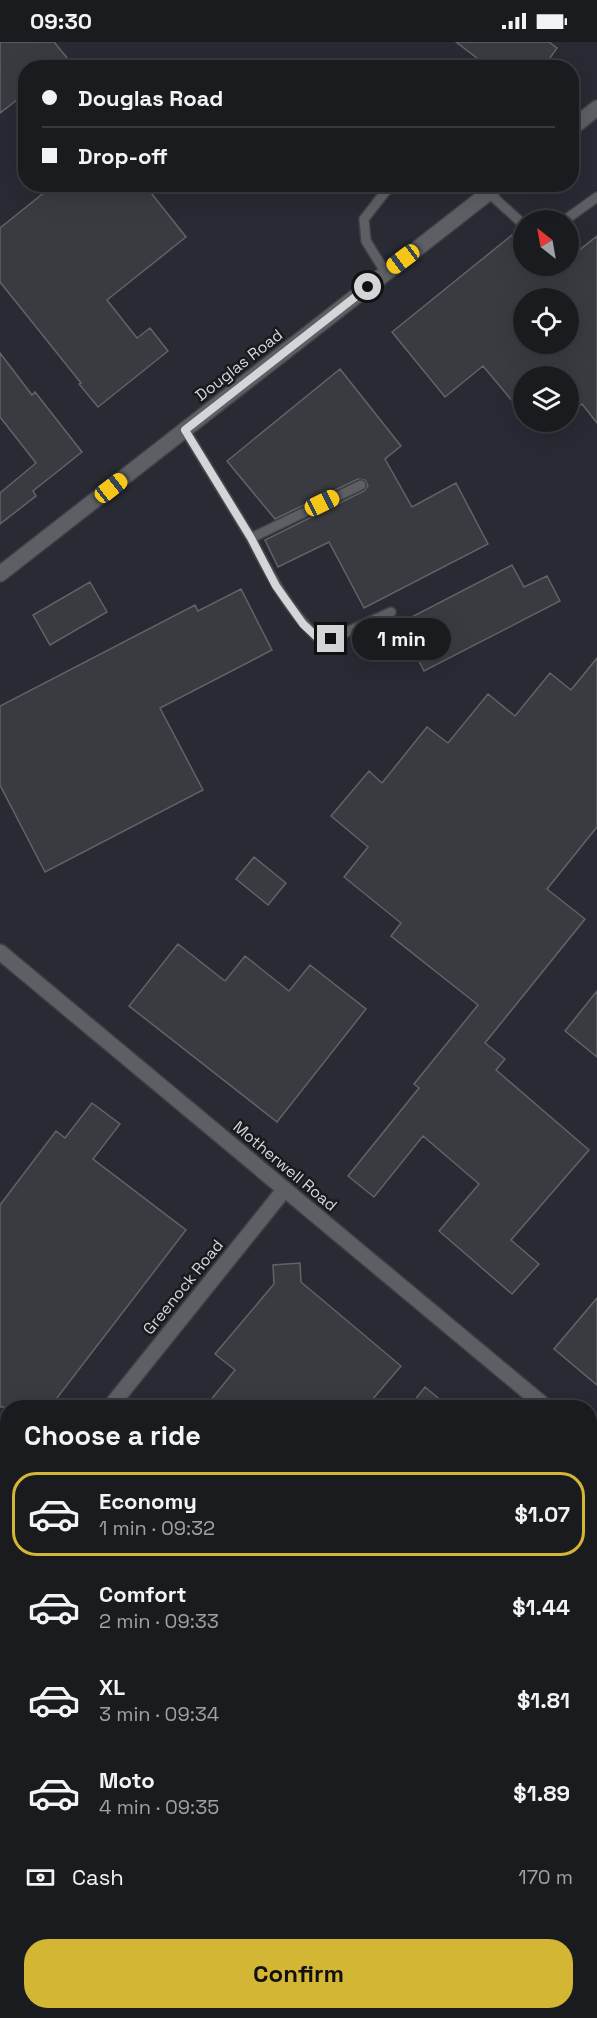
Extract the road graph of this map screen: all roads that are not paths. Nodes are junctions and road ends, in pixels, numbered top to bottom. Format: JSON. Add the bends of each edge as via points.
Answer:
{"nodes":[{"id":1,"x":597,"y":108,"type":"edge"},
{"id":2,"x":579,"y":122,"type":"edge"},
{"id":3,"x":385,"y":192,"type":"edge"},
{"id":4,"x":484,"y":192,"type":"edge"},
{"id":5,"x":494,"y":192,"type":"edge"},
{"id":6,"x":597,"y":197,"type":"edge"},
{"id":7,"x":579,"y":210,"type":"edge"},
{"id":8,"x":513,"y":213,"type":"edge"},
{"id":9,"x":386,"y":273,"type":"junction"},
{"id":10,"x":185,"y":430,"type":"junction"},
{"id":11,"x":361,"y":484,"type":"dead end"},
{"id":12,"x":251,"y":538,"type":"junction"},
{"id":13,"x":0,"y":574,"type":"edge"},
{"id":14,"x":391,"y":612,"type":"dead end"},
{"id":15,"x":0,"y":952,"type":"edge"},
{"id":16,"x":285,"y":1189,"type":"junction"},
{"id":17,"x":116,"y":1400,"type":"edge"},
{"id":18,"x":538,"y":1400,"type":"edge"}],
"edges":[{"from":1,"to":2,"type":"street"},
{"from":3,"to":9,"type":"lane","via":[[364,219],[366,240]]},
{"from":4,"to":9,"type":"street","name":"Douglas Road"},
{"from":5,"to":8,"type":"lane"},
{"from":6,"to":7,"type":"lane"},
{"from":9,"to":10,"type":"street","name":"Douglas Road"},
{"from":10,"to":12,"type":"lane"},
{"from":10,"to":13,"type":"street","name":"Douglas Road"},
{"from":11,"to":12,"type":"lane"},
{"from":12,"to":14,"type":"lane","via":[[276,586],[318,638],[331,639]]},
{"from":15,"to":16,"type":"street","name":"Motherwell Road"},
{"from":16,"to":17,"type":"street","name":"Greenock Road"},
{"from":16,"to":18,"type":"street","name":"Motherwell Road"}]}
